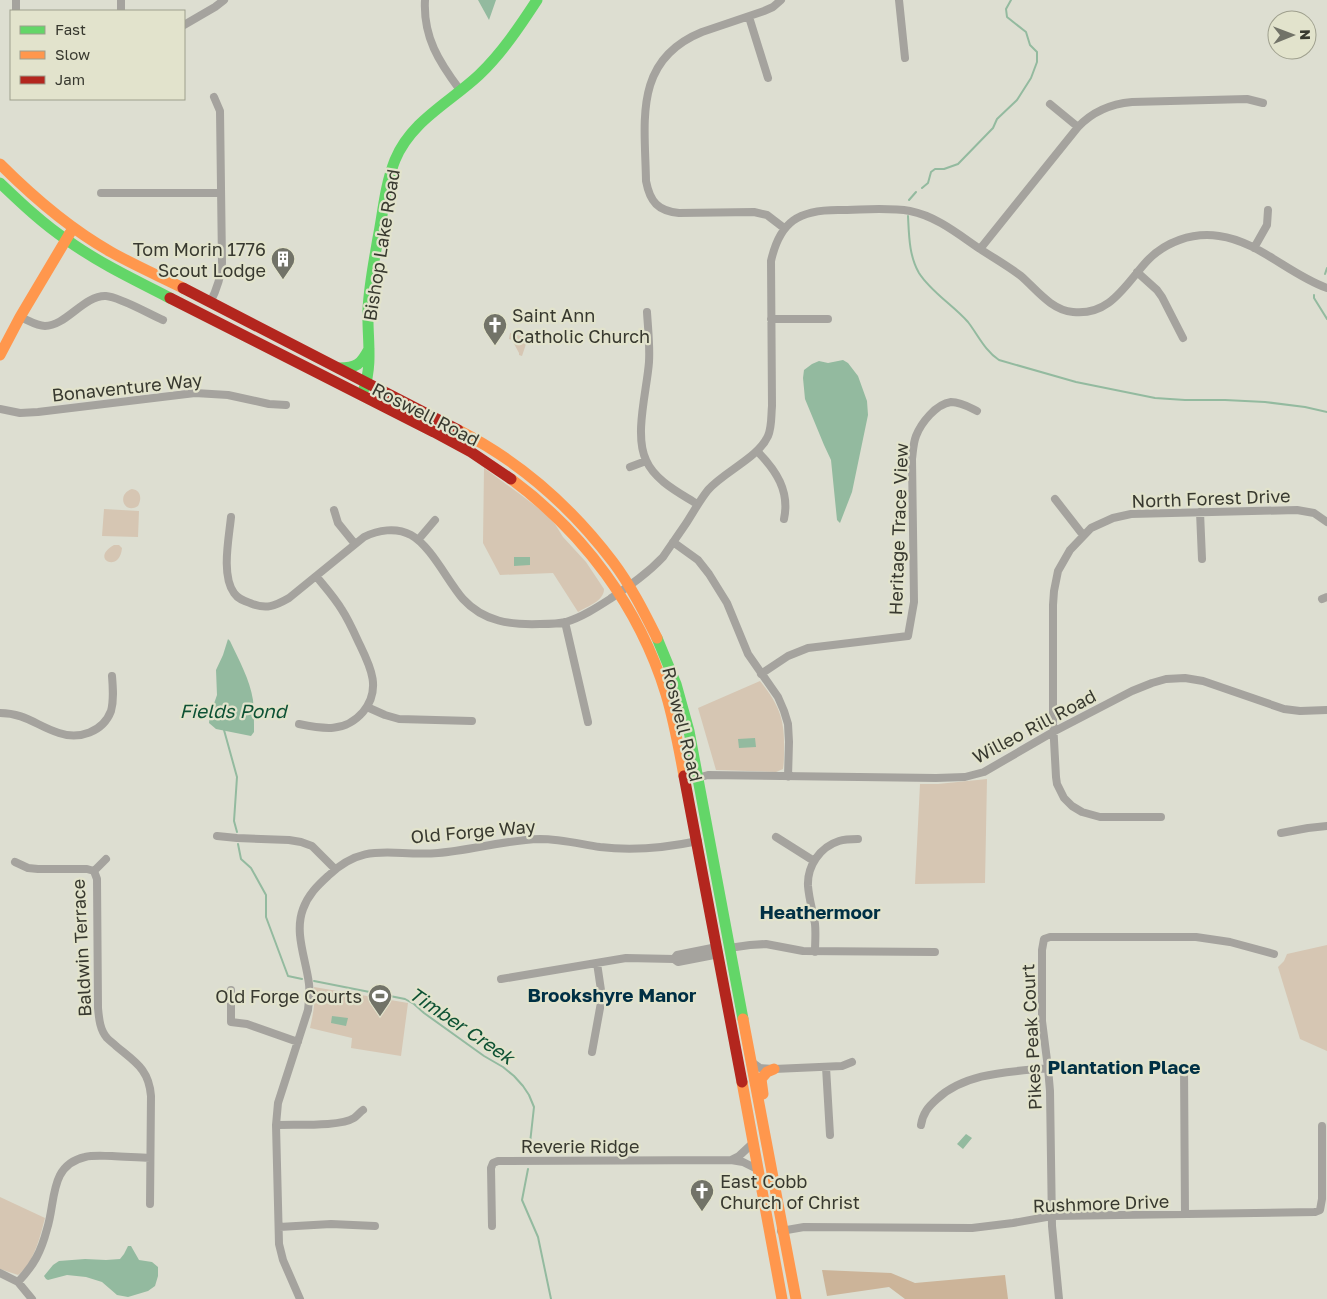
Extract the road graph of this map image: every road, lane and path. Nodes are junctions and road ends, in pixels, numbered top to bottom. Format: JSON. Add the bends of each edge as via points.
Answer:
{"nodes":[{"id":1,"x":224,"y":0,"type":"edge"},
{"id":2,"x":425,"y":0,"type":"edge"},
{"id":3,"x":537,"y":0,"type":"edge"},
{"id":4,"x":781,"y":0,"type":"edge"},
{"id":5,"x":899,"y":0,"type":"edge"},
{"id":6,"x":749,"y":17,"type":"junction"},
{"id":7,"x":185,"y":24,"type":"edge"},
{"id":8,"x":905,"y":58,"type":"dead end"},
{"id":9,"x":768,"y":78,"type":"dead end"},
{"id":10,"x":460,"y":90,"type":"junction"},
{"id":11,"x":214,"y":96,"type":"dead end"},
{"id":12,"x":1263,"y":103,"type":"dead end"},
{"id":13,"x":1050,"y":104,"type":"dead end"},
{"id":14,"x":1078,"y":127,"type":"junction"},
{"id":15,"x":0,"y":164,"type":"edge"},
{"id":16,"x":0,"y":183,"type":"edge"},
{"id":17,"x":221,"y":192,"type":"junction"},
{"id":18,"x":101,"y":193,"type":"dead end"},
{"id":19,"x":1268,"y":210,"type":"dead end"},
{"id":20,"x":74,"y":228,"type":"junction"},
{"id":21,"x":784,"y":228,"type":"junction"},
{"id":22,"x":66,"y":240,"type":"junction"},
{"id":23,"x":1254,"y":248,"type":"junction"},
{"id":24,"x":980,"y":249,"type":"junction"},
{"id":25,"x":1137,"y":272,"type":"junction"},
{"id":26,"x":1327,"y":288,"type":"edge"},
{"id":27,"x":210,"y":303,"type":"junction"},
{"id":28,"x":648,"y":312,"type":"dead end"},
{"id":29,"x":20,"y":316,"type":"junction"},
{"id":30,"x":771,"y":319,"type":"junction"},
{"id":31,"x":828,"y":319,"type":"dead end"},
{"id":32,"x":163,"y":320,"type":"dead end"},
{"id":33,"x":1183,"y":338,"type":"dead end"},
{"id":34,"x":369,"y":349,"type":"junction"},
{"id":35,"x":1,"y":351,"type":"edge"},
{"id":36,"x":336,"y":368,"type":"junction"},
{"id":37,"x":367,"y":384,"type":"junction"},
{"id":38,"x":361,"y":395,"type":"junction"},
{"id":39,"x":286,"y":405,"type":"dead end"},
{"id":40,"x":0,"y":410,"type":"edge"},
{"id":41,"x":977,"y":411,"type":"dead end"},
{"id":42,"x":757,"y":451,"type":"junction"},
{"id":43,"x":646,"y":461,"type":"junction"},
{"id":44,"x":630,"y":467,"type":"dead end"},
{"id":45,"x":1055,"y":499,"type":"dead end"},
{"id":46,"x":697,"y":504,"type":"junction"},
{"id":47,"x":334,"y":510,"type":"dead end"},
{"id":48,"x":1200,"y":512,"type":"junction"},
{"id":49,"x":231,"y":517,"type":"dead end"},
{"id":50,"x":784,"y":518,"type":"dead end"},
{"id":51,"x":435,"y":520,"type":"dead end"},
{"id":52,"x":1327,"y":522,"type":"edge"},
{"id":53,"x":1083,"y":535,"type":"junction"},
{"id":54,"x":418,"y":540,"type":"junction"},
{"id":55,"x":673,"y":542,"type":"junction"},
{"id":56,"x":355,"y":544,"type":"junction"},
{"id":57,"x":1202,"y":559,"type":"dead end"},
{"id":58,"x":316,"y":576,"type":"junction"},
{"id":59,"x":630,"y":586,"type":"junction"},
{"id":60,"x":618,"y":593,"type":"junction"},
{"id":61,"x":565,"y":622,"type":"junction"},
{"id":62,"x":761,"y":674,"type":"junction"},
{"id":63,"x":112,"y":676,"type":"dead end"},
{"id":64,"x":367,"y":707,"type":"junction"},
{"id":65,"x":1327,"y":710,"type":"edge"},
{"id":66,"x":0,"y":713,"type":"edge"},
{"id":67,"x":472,"y":721,"type":"dead end"},
{"id":68,"x":588,"y":722,"type":"dead end"},
{"id":69,"x":299,"y":724,"type":"dead end"},
{"id":70,"x":1053,"y":732,"type":"junction"},
{"id":71,"x":698,"y":777,"type":"junction"},
{"id":72,"x":788,"y":777,"type":"junction"},
{"id":73,"x":685,"y":780,"type":"junction"},
{"id":74,"x":1161,"y":817,"type":"dead end"},
{"id":75,"x":1327,"y":826,"type":"edge"},
{"id":76,"x":1281,"y":833,"type":"dead end"},
{"id":77,"x":217,"y":836,"type":"dead end"},
{"id":78,"x":776,"y":837,"type":"dead end"},
{"id":79,"x":709,"y":838,"type":"junction"},
{"id":80,"x":858,"y":839,"type":"dead end"},
{"id":81,"x":696,"y":841,"type":"junction"},
{"id":82,"x":106,"y":860,"type":"dead end"},
{"id":83,"x":814,"y":861,"type":"junction"},
{"id":84,"x":15,"y":862,"type":"dead end"},
{"id":85,"x":335,"y":869,"type":"junction"},
{"id":86,"x":94,"y":871,"type":"junction"},
{"id":87,"x":730,"y":948,"type":"junction"},
{"id":88,"x":717,"y":951,"type":"junction"},
{"id":89,"x":815,"y":952,"type":"junction"},
{"id":90,"x":935,"y":952,"type":"dead end"},
{"id":91,"x":1274,"y":954,"type":"dead end"},
{"id":92,"x":597,"y":963,"type":"junction"},
{"id":93,"x":501,"y":980,"type":"dead end"},
{"id":94,"x":231,"y":990,"type":"dead end"},
{"id":95,"x":298,"y":1042,"type":"junction"},
{"id":96,"x":592,"y":1052,"type":"dead end"},
{"id":97,"x":751,"y":1062,"type":"junction"},
{"id":98,"x":852,"y":1062,"type":"dead end"},
{"id":99,"x":1184,"y":1066,"type":"dead end"},
{"id":100,"x":826,"y":1067,"type":"junction"},
{"id":101,"x":1048,"y":1068,"type":"junction"},
{"id":102,"x":774,"y":1069,"type":"junction"},
{"id":103,"x":363,"y":1110,"type":"dead end"},
{"id":104,"x":276,"y":1125,"type":"junction"},
{"id":105,"x":922,"y":1125,"type":"dead end"},
{"id":106,"x":1322,"y":1126,"type":"dead end"},
{"id":107,"x":764,"y":1128,"type":"junction"},
{"id":108,"x":830,"y":1135,"type":"dead end"},
{"id":109,"x":753,"y":1143,"type":"junction"},
{"id":110,"x":150,"y":1158,"type":"junction"},
{"id":111,"x":731,"y":1160,"type":"junction"},
{"id":112,"x":757,"y":1168,"type":"junction"},
{"id":113,"x":150,"y":1204,"type":"dead end"},
{"id":114,"x":1185,"y":1214,"type":"junction"},
{"id":115,"x":1052,"y":1216,"type":"junction"},
{"id":116,"x":375,"y":1226,"type":"dead end"},
{"id":117,"x":492,"y":1226,"type":"dead end"},
{"id":118,"x":279,"y":1227,"type":"junction"},
{"id":119,"x":783,"y":1231,"type":"junction"},
{"id":120,"x":770,"y":1235,"type":"junction"},
{"id":121,"x":0,"y":1273,"type":"edge"},
{"id":122,"x":18,"y":1282,"type":"junction"},
{"id":123,"x":32,"y":1299,"type":"edge"},
{"id":124,"x":300,"y":1299,"type":"edge"},
{"id":125,"x":782,"y":1299,"type":"edge"},
{"id":126,"x":796,"y":1299,"type":"edge"},
{"id":127,"x":1059,"y":1299,"type":"edge"}],
"edges":[{"from":1,"to":7,"type":"street"},
{"from":2,"to":10,"type":"street","via":[[430,42]]},
{"from":3,"to":10,"type":"main road","name":"Bishop Lake Road","via":[[496,56]]},
{"from":4,"to":6,"type":"street"},
{"from":5,"to":8,"type":"street"},
{"from":6,"to":9,"type":"street"},
{"from":6,"to":21,"type":"street","via":[[694,35],[663,60],[649,88],[645,108],[646,181],[656,204],[670,212],[754,212],[767,215]]},
{"from":10,"to":34,"type":"main road","name":"Bishop Lake Road","via":[[416,125],[395,160],[384,203],[371,287]]},
{"from":11,"to":17,"type":"street","via":[[220,111]]},
{"from":12,"to":14,"type":"street","via":[[1247,99],[1120,103],[1095,112]]},
{"from":13,"to":14,"type":"street"},
{"from":14,"to":24,"type":"street"},
{"from":15,"to":20,"type":"main road","name":"Roswell Road"},
{"from":16,"to":22,"type":"main road","name":"Roswell Road"},
{"from":17,"to":18,"type":"street"},
{"from":17,"to":27,"type":"street","via":[[221,275]]},
{"from":19,"to":23,"type":"street","via":[[1267,225]]},
{"from":20,"to":22,"type":"main road"},
{"from":20,"to":27,"type":"main road","name":"Roswell Road","via":[[110,251]]},
{"from":21,"to":24,"type":"street","via":[[802,216],[821,210],[903,210],[940,222]]},
{"from":21,"to":30,"type":"street","via":[[771,261]]},
{"from":22,"to":29,"type":"main road"},
{"from":22,"to":38,"type":"main road","name":"Roswell Road","via":[[122,273]]},
{"from":23,"to":25,"type":"street","via":[[1220,236],[1191,236],[1159,250]]},
{"from":23,"to":26,"type":"street","via":[[1307,280]]},
{"from":24,"to":25,"type":"street","via":[[1022,277],[1058,308],[1071,312],[1087,312],[1104,306]]},
{"from":25,"to":33,"type":"street","via":[[1162,297]]},
{"from":27,"to":36,"type":"main road","name":"Roswell Road"},
{"from":28,"to":43,"type":"street","via":[[649,360],[641,430]]},
{"from":29,"to":32,"type":"street","via":[[40,325],[51,325],[93,299],[106,296]]},
{"from":29,"to":35,"type":"main road"},
{"from":30,"to":31,"type":"street"},
{"from":30,"to":42,"type":"street","via":[[770,426],[764,443]]},
{"from":34,"to":36,"type":"main road","via":[[359,366]]},
{"from":34,"to":37,"type":"main road","name":"Bishop Lake Road"},
{"from":36,"to":37,"type":"main road","name":"Roswell Road"},
{"from":37,"to":38,"type":"main road","name":"Bishop Lake Road"},
{"from":37,"to":59,"type":"main road","name":"Roswell Road","via":[[478,440],[516,465],[578,519]]},
{"from":38,"to":60,"type":"main road","name":"Roswell Road","via":[[467,450],[526,489],[578,539]]},
{"from":39,"to":40,"type":"street","name":"Bonaventure Way","via":[[202,393],[38,412]]},
{"from":41,"to":62,"type":"street","name":"Heritage Trace View","via":[[950,402],[924,421],[916,434],[912,460],[914,602],[908,636],[808,648],[788,656]]},
{"from":42,"to":46,"type":"street","via":[[715,483]]},
{"from":42,"to":50,"type":"street","via":[[778,477],[786,500]]},
{"from":43,"to":44,"type":"street"},
{"from":43,"to":46,"type":"street","via":[[664,482]]},
{"from":45,"to":53,"type":"street"},
{"from":46,"to":55,"type":"street"},
{"from":47,"to":56,"type":"street","via":[[338,523]]},
{"from":48,"to":52,"type":"street","name":"North Forest Drive","via":[[1297,510],[1314,513]]},
{"from":48,"to":53,"type":"street","name":"North Forest Drive","via":[[1122,515],[1101,522]]},
{"from":48,"to":57,"type":"street"},
{"from":49,"to":58,"type":"street","via":[[227,573],[231,588],[239,599],[260,607],[276,606]]},
{"from":51,"to":54,"type":"street"},
{"from":53,"to":70,"type":"street","name":"North Forest Drive","via":[[1065,555],[1054,591]]},
{"from":54,"to":56,"type":"street","via":[[390,530],[372,533]]},
{"from":54,"to":61,"type":"street","via":[[464,599],[481,613],[498,621],[517,624]]},
{"from":55,"to":59,"type":"street","via":[[663,557]]},
{"from":55,"to":62,"type":"street","via":[[698,560],[709,574],[727,603],[748,654]]},
{"from":56,"to":58,"type":"street"},
{"from":58,"to":64,"type":"street","via":[[343,611],[372,669],[372,692]]},
{"from":59,"to":60,"type":"street"},
{"from":59,"to":71,"type":"main road","name":"Roswell Road","via":[[653,627],[673,675],[685,713]]},
{"from":60,"to":61,"type":"street","via":[[591,611]]},
{"from":60,"to":73,"type":"main road","name":"Roswell Road","via":[[642,635],[665,692]]},
{"from":61,"to":68,"type":"street"},
{"from":62,"to":72,"type":"street","via":[[778,697],[786,718]]},
{"from":63,"to":66,"type":"street","via":[[111,711],[97,729],[84,735],[58,733],[18,715]]},
{"from":64,"to":67,"type":"street","via":[[398,719]]},
{"from":64,"to":69,"type":"street","via":[[346,725],[330,729]]},
{"from":65,"to":70,"type":"street","name":"Willeo Rill Road","via":[[1284,709],[1212,683],[1176,678],[1159,680],[1139,688]]},
{"from":70,"to":72,"type":"street","name":"Willeo Rill Road","via":[[984,772],[965,776]]},
{"from":70,"to":74,"type":"street","name":"North Forest Drive","via":[[1057,784],[1072,806],[1100,817]]},
{"from":71,"to":72,"type":"street","name":"Willeo Rill Road"},
{"from":71,"to":73,"type":"street","name":"Willeo Rill Road"},
{"from":71,"to":79,"type":"main road","name":"Roswell Road"},
{"from":73,"to":81,"type":"main road","name":"Roswell Road"},
{"from":75,"to":76,"type":"street"},
{"from":77,"to":85,"type":"street","via":[[301,842],[312,846]]},
{"from":78,"to":83,"type":"street"},
{"from":79,"to":81,"type":"street","name":"Old Forge Way"},
{"from":79,"to":87,"type":"main road","name":"Roswell Road"},
{"from":80,"to":83,"type":"street","via":[[830,844]]},
{"from":81,"to":85,"type":"street","name":"Old Forge Way","via":[[628,849],[542,839],[436,853],[372,852],[356,856]]},
{"from":81,"to":88,"type":"main road","name":"Roswell Road"},
{"from":82,"to":86,"type":"street"},
{"from":83,"to":89,"type":"street","via":[[808,885],[815,925]]},
{"from":84,"to":86,"type":"street","name":"Baldwin Terrace","via":[[28,868]]},
{"from":85,"to":95,"type":"street","name":"Old Forge Way","via":[[311,893],[301,915],[300,938],[310,994]]},
{"from":86,"to":110,"type":"street","name":"Baldwin Terrace","via":[[97,879],[99,1018],[107,1038],[139,1065],[149,1082]]},
{"from":87,"to":88,"type":"street"},
{"from":87,"to":89,"type":"street","via":[[766,944]]},
{"from":87,"to":97,"type":"main road","name":"Roswell Road"},
{"from":88,"to":92,"type":"street","via":[[714,956],[678,962],[674,959],[631,957]]},
{"from":88,"to":109,"type":"main road","name":"Roswell Road"},
{"from":89,"to":90,"type":"street"},
{"from":91,"to":101,"type":"street","name":"Pikes Peak Court","via":[[1196,937],[1044,939],[1042,1022]]},
{"from":92,"to":93,"type":"street"},
{"from":92,"to":96,"type":"street","via":[[602,997]]},
{"from":94,"to":95,"type":"street","via":[[231,1022],[247,1024]]},
{"from":95,"to":104,"type":"street","name":"Old Forge Way","via":[[278,1103]]},
{"from":97,"to":102,"type":"street","via":[[760,1068]]},
{"from":97,"to":107,"type":"main road","name":"Roswell Road"},
{"from":98,"to":100,"type":"street"},
{"from":99,"to":114,"type":"street"},
{"from":100,"to":102,"type":"street"},
{"from":100,"to":108,"type":"street"},
{"from":101,"to":105,"type":"street","via":[[1000,1073],[961,1083],[926,1109]]},
{"from":101,"to":115,"type":"street","name":"Pikes Peak Court"},
{"from":102,"to":107,"type":"main road","via":[[762,1079]]},
{"from":103,"to":104,"type":"street","via":[[353,1119],[343,1122]]},
{"from":104,"to":118,"type":"street","name":"Old Forge Way"},
{"from":106,"to":114,"type":"street","name":"Rushmore Drive","via":[[1320,1210],[1310,1213]]},
{"from":107,"to":119,"type":"main road","name":"Roswell Road"},
{"from":109,"to":111,"type":"street"},
{"from":109,"to":112,"type":"main road","name":"Roswell Road"},
{"from":110,"to":113,"type":"street","name":"Baldwin Terrace"},
{"from":110,"to":122,"type":"street","via":[[94,1156],[77,1159],[65,1167],[56,1183],[42,1247],[32,1267]]},
{"from":111,"to":112,"type":"street"},
{"from":111,"to":117,"type":"street","name":"Reverie Ridge","via":[[493,1163]]},
{"from":112,"to":120,"type":"main road","name":"Roswell Road"},
{"from":114,"to":115,"type":"street","name":"Rushmore Drive"},
{"from":115,"to":119,"type":"street","name":"Rushmore Drive","via":[[972,1228],[804,1227]]},
{"from":115,"to":127,"type":"street","name":"Pikes Peak Court"},
{"from":116,"to":118,"type":"street"},
{"from":118,"to":124,"type":"street","name":"Old Forge Way","via":[[283,1260]]},
{"from":119,"to":120,"type":"street","name":"Rushmore Drive"},
{"from":119,"to":126,"type":"main road","name":"Roswell Road"},
{"from":120,"to":125,"type":"main road","name":"Roswell Road"},
{"from":121,"to":122,"type":"street"},
{"from":122,"to":123,"type":"street"}]}
